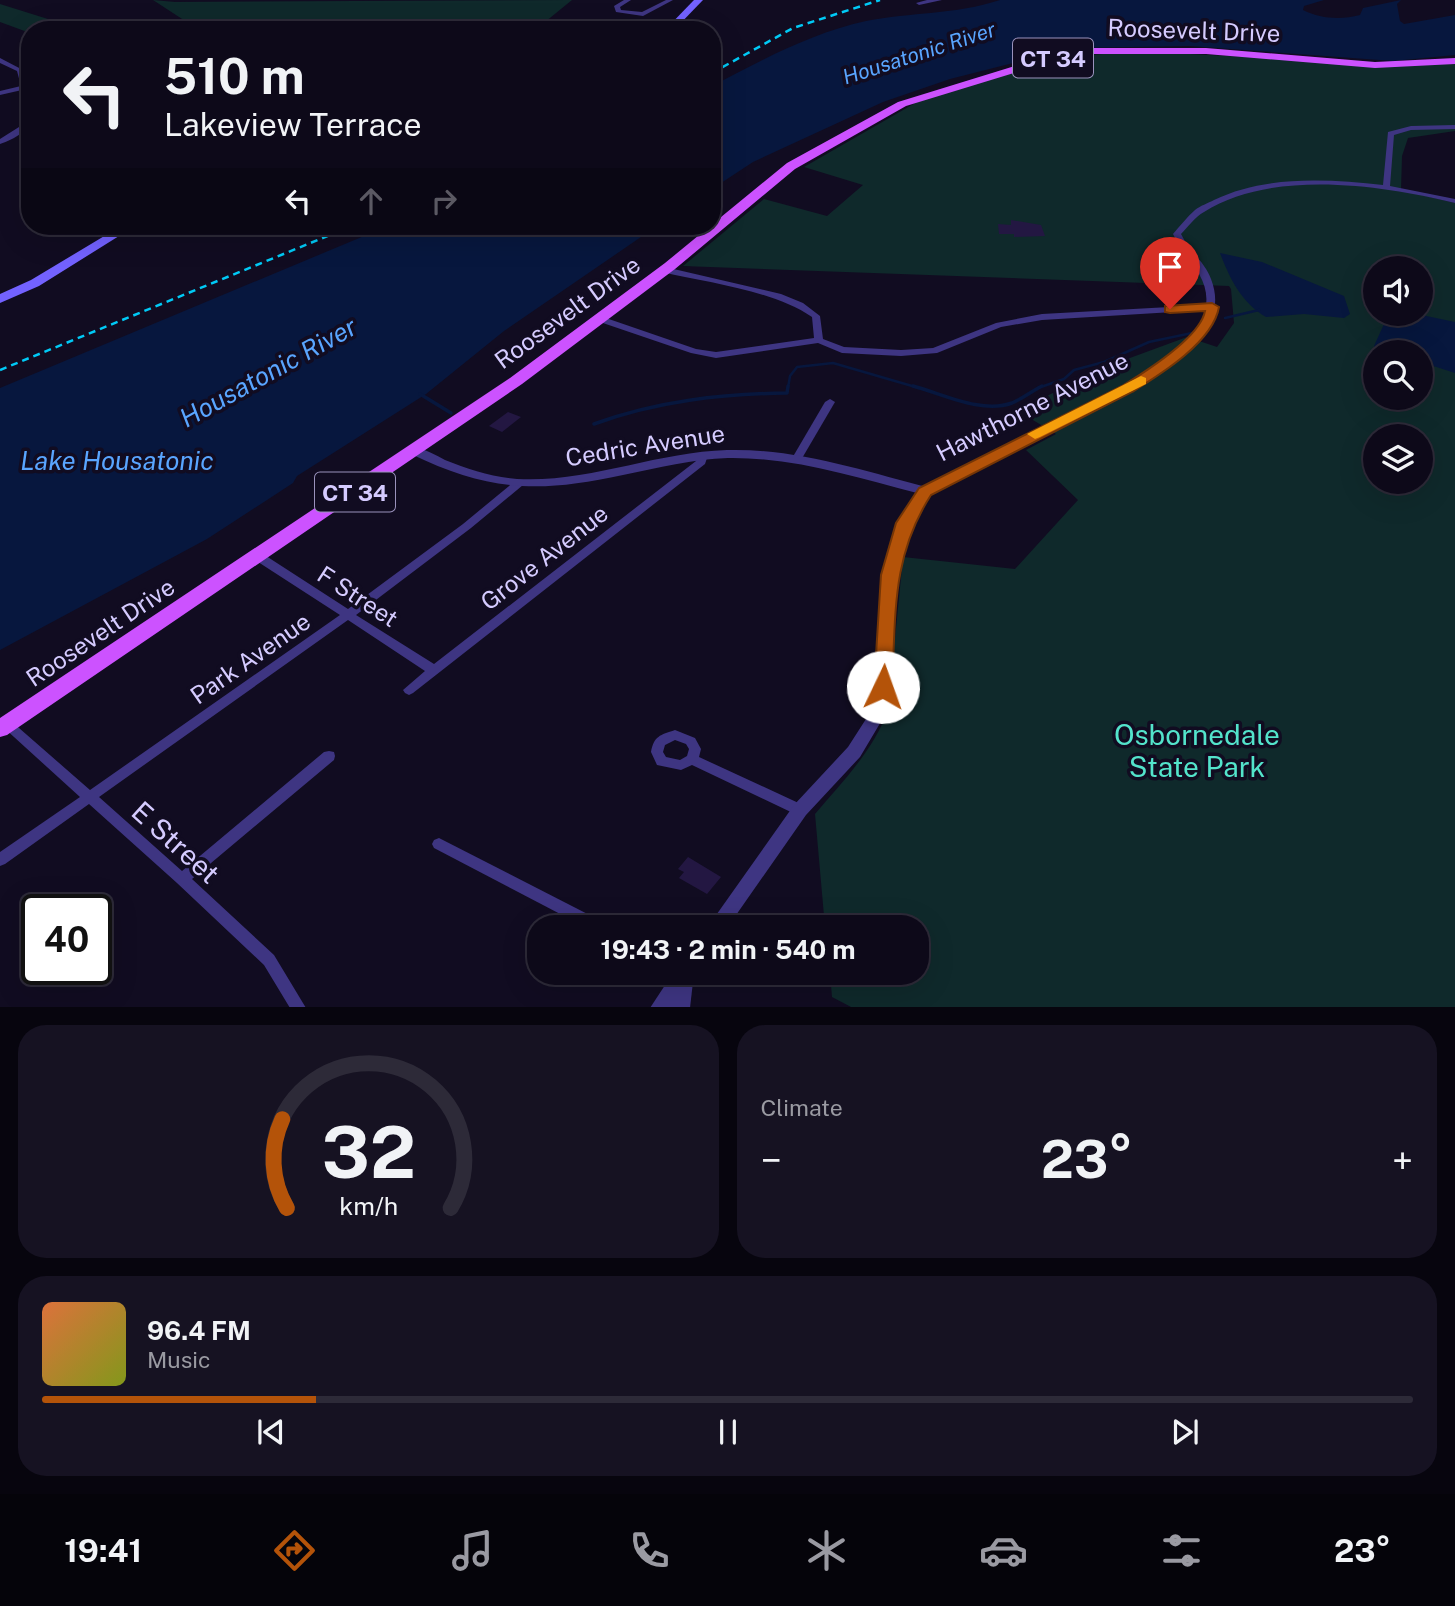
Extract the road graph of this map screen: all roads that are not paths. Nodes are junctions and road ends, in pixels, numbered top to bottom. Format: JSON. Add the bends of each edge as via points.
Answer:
{"nodes":[{"id":1,"x":628,"y":0,"type":"edge"},
{"id":2,"x":670,"y":0,"type":"edge"},
{"id":3,"x":699,"y":0,"type":"edge"},
{"id":4,"x":678,"y":21,"type":"edge"},
{"id":5,"x":0,"y":60,"type":"edge"},
{"id":6,"x":1455,"y":61,"type":"edge"},
{"id":7,"x":21,"y":73,"type":"edge"},
{"id":8,"x":21,"y":88,"type":"edge"},
{"id":9,"x":0,"y":93,"type":"edge"},
{"id":10,"x":1455,"y":127,"type":"edge"},
{"id":11,"x":21,"y":129,"type":"edge"},
{"id":12,"x":0,"y":142,"type":"edge"},
{"id":13,"x":1387,"y":185,"type":"junction"},
{"id":14,"x":1455,"y":201,"type":"edge"},
{"id":15,"x":721,"y":222,"type":"edge"},
{"id":16,"x":114,"y":235,"type":"edge"},
{"id":17,"x":706,"y":235,"type":"edge"},
{"id":18,"x":665,"y":270,"type":"junction"},
{"id":19,"x":0,"y":299,"type":"edge"},
{"id":20,"x":1212,"y":307,"type":"junction"},
{"id":21,"x":600,"y":319,"type":"junction"},
{"id":22,"x":819,"y":340,"type":"junction"},
{"id":23,"x":830,"y":402,"type":"dead end"},
{"id":24,"x":416,"y":451,"type":"junction"},
{"id":25,"x":703,"y":455,"type":"junction"},
{"id":26,"x":796,"y":460,"type":"junction"},
{"id":27,"x":519,"y":483,"type":"junction"},
{"id":28,"x":925,"y":491,"type":"junction"},
{"id":29,"x":259,"y":557,"type":"junction"},
{"id":30,"x":348,"y":615,"type":"junction"},
{"id":31,"x":435,"y":671,"type":"junction"},
{"id":32,"x":410,"y":690,"type":"dead end"},
{"id":33,"x":3,"y":726,"type":"edge"},
{"id":34,"x":329,"y":756,"type":"dead end"},
{"id":35,"x":692,"y":759,"type":"dead end"},
{"id":36,"x":88,"y":797,"type":"junction"},
{"id":37,"x":800,"y":810,"type":"junction"},
{"id":38,"x":439,"y":844,"type":"dead end"},
{"id":39,"x":0,"y":860,"type":"edge"},
{"id":40,"x":182,"y":878,"type":"junction"},
{"id":41,"x":577,"y":915,"type":"edge"},
{"id":42,"x":725,"y":915,"type":"edge"},
{"id":43,"x":676,"y":985,"type":"edge"},
{"id":44,"x":683,"y":985,"type":"edge"},
{"id":45,"x":299,"y":1007,"type":"edge"},
{"id":46,"x":660,"y":1007,"type":"edge"},
{"id":47,"x":680,"y":1007,"type":"edge"}],
"edges":[{"from":1,"to":2,"type":"street","via":[[617,6],[618,11],[643,14]]},
{"from":3,"to":4,"type":"main road"},
{"from":5,"to":7,"type":"street"},
{"from":6,"to":15,"type":"main road","name":"Roosevelt Drive","number":"CT 34","via":[[1375,65],[1167,49],[1093,51],[1041,61],[933,92],[866,123],[765,185]]},
{"from":8,"to":9,"type":"street"},
{"from":10,"to":13,"type":"street","via":[[1410,128],[1391,134]]},
{"from":11,"to":12,"type":"street"},
{"from":13,"to":14,"type":"street"},
{"from":13,"to":20,"type":"street","via":[[1303,183],[1230,195],[1205,208],[1177,234],[1182,249],[1206,277]]},
{"from":16,"to":19,"type":"main road"},
{"from":17,"to":18,"type":"main road","name":"Roosevelt Drive","number":"CT 34"},
{"from":18,"to":21,"type":"main road","name":"Roosevelt Drive","number":"CT 34"},
{"from":18,"to":22,"type":"street","via":[[789,300],[816,316]]},
{"from":20,"to":22,"type":"street","via":[[1042,317],[999,325],[945,347],[918,352],[853,351]]},
{"from":20,"to":28,"type":"street","name":"Hawthorne Avenue","via":[[1203,331],[1156,372]]},
{"from":21,"to":22,"type":"street","via":[[716,355]]},
{"from":21,"to":24,"type":"main road","name":"Roosevelt Drive","number":"CT 34"},
{"from":23,"to":26,"type":"street"},
{"from":24,"to":27,"type":"street","name":"Cedric Avenue","via":[[480,477]]},
{"from":24,"to":29,"type":"main road","name":"Roosevelt Drive","number":"CT 34"},
{"from":25,"to":26,"type":"street","name":"Cedric Avenue"},
{"from":25,"to":27,"type":"street","name":"Cedric Avenue","via":[[568,480]]},
{"from":25,"to":31,"type":"street","name":"Grove Avenue","via":[[701,462]]},
{"from":26,"to":28,"type":"street","name":"Cedric Avenue"},
{"from":27,"to":30,"type":"street","name":"Park Avenue"},
{"from":28,"to":37,"type":"street","name":"Hawthorne Avenue","via":[[904,523],[890,575],[883,687],[877,713],[861,743]]},
{"from":29,"to":30,"type":"street","name":"F Street"},
{"from":29,"to":33,"type":"main road","name":"Roosevelt Drive","number":"CT 34"},
{"from":30,"to":31,"type":"street","name":"F Street"},
{"from":30,"to":36,"type":"street","name":"Park Avenue"},
{"from":31,"to":32,"type":"street","name":"Grove Avenue"},
{"from":33,"to":36,"type":"street","name":"E Street"},
{"from":34,"to":40,"type":"street"},
{"from":35,"to":37,"type":"street"},
{"from":36,"to":39,"type":"street","name":"Park Avenue"},
{"from":36,"to":40,"type":"street","name":"E Street"},
{"from":37,"to":42,"type":"street","name":"Hawthorne Avenue"},
{"from":38,"to":41,"type":"street"},
{"from":40,"to":45,"type":"street","name":"E Street","via":[[269,960]]},
{"from":43,"to":46,"type":"street"},
{"from":44,"to":47,"type":"street"}]}
